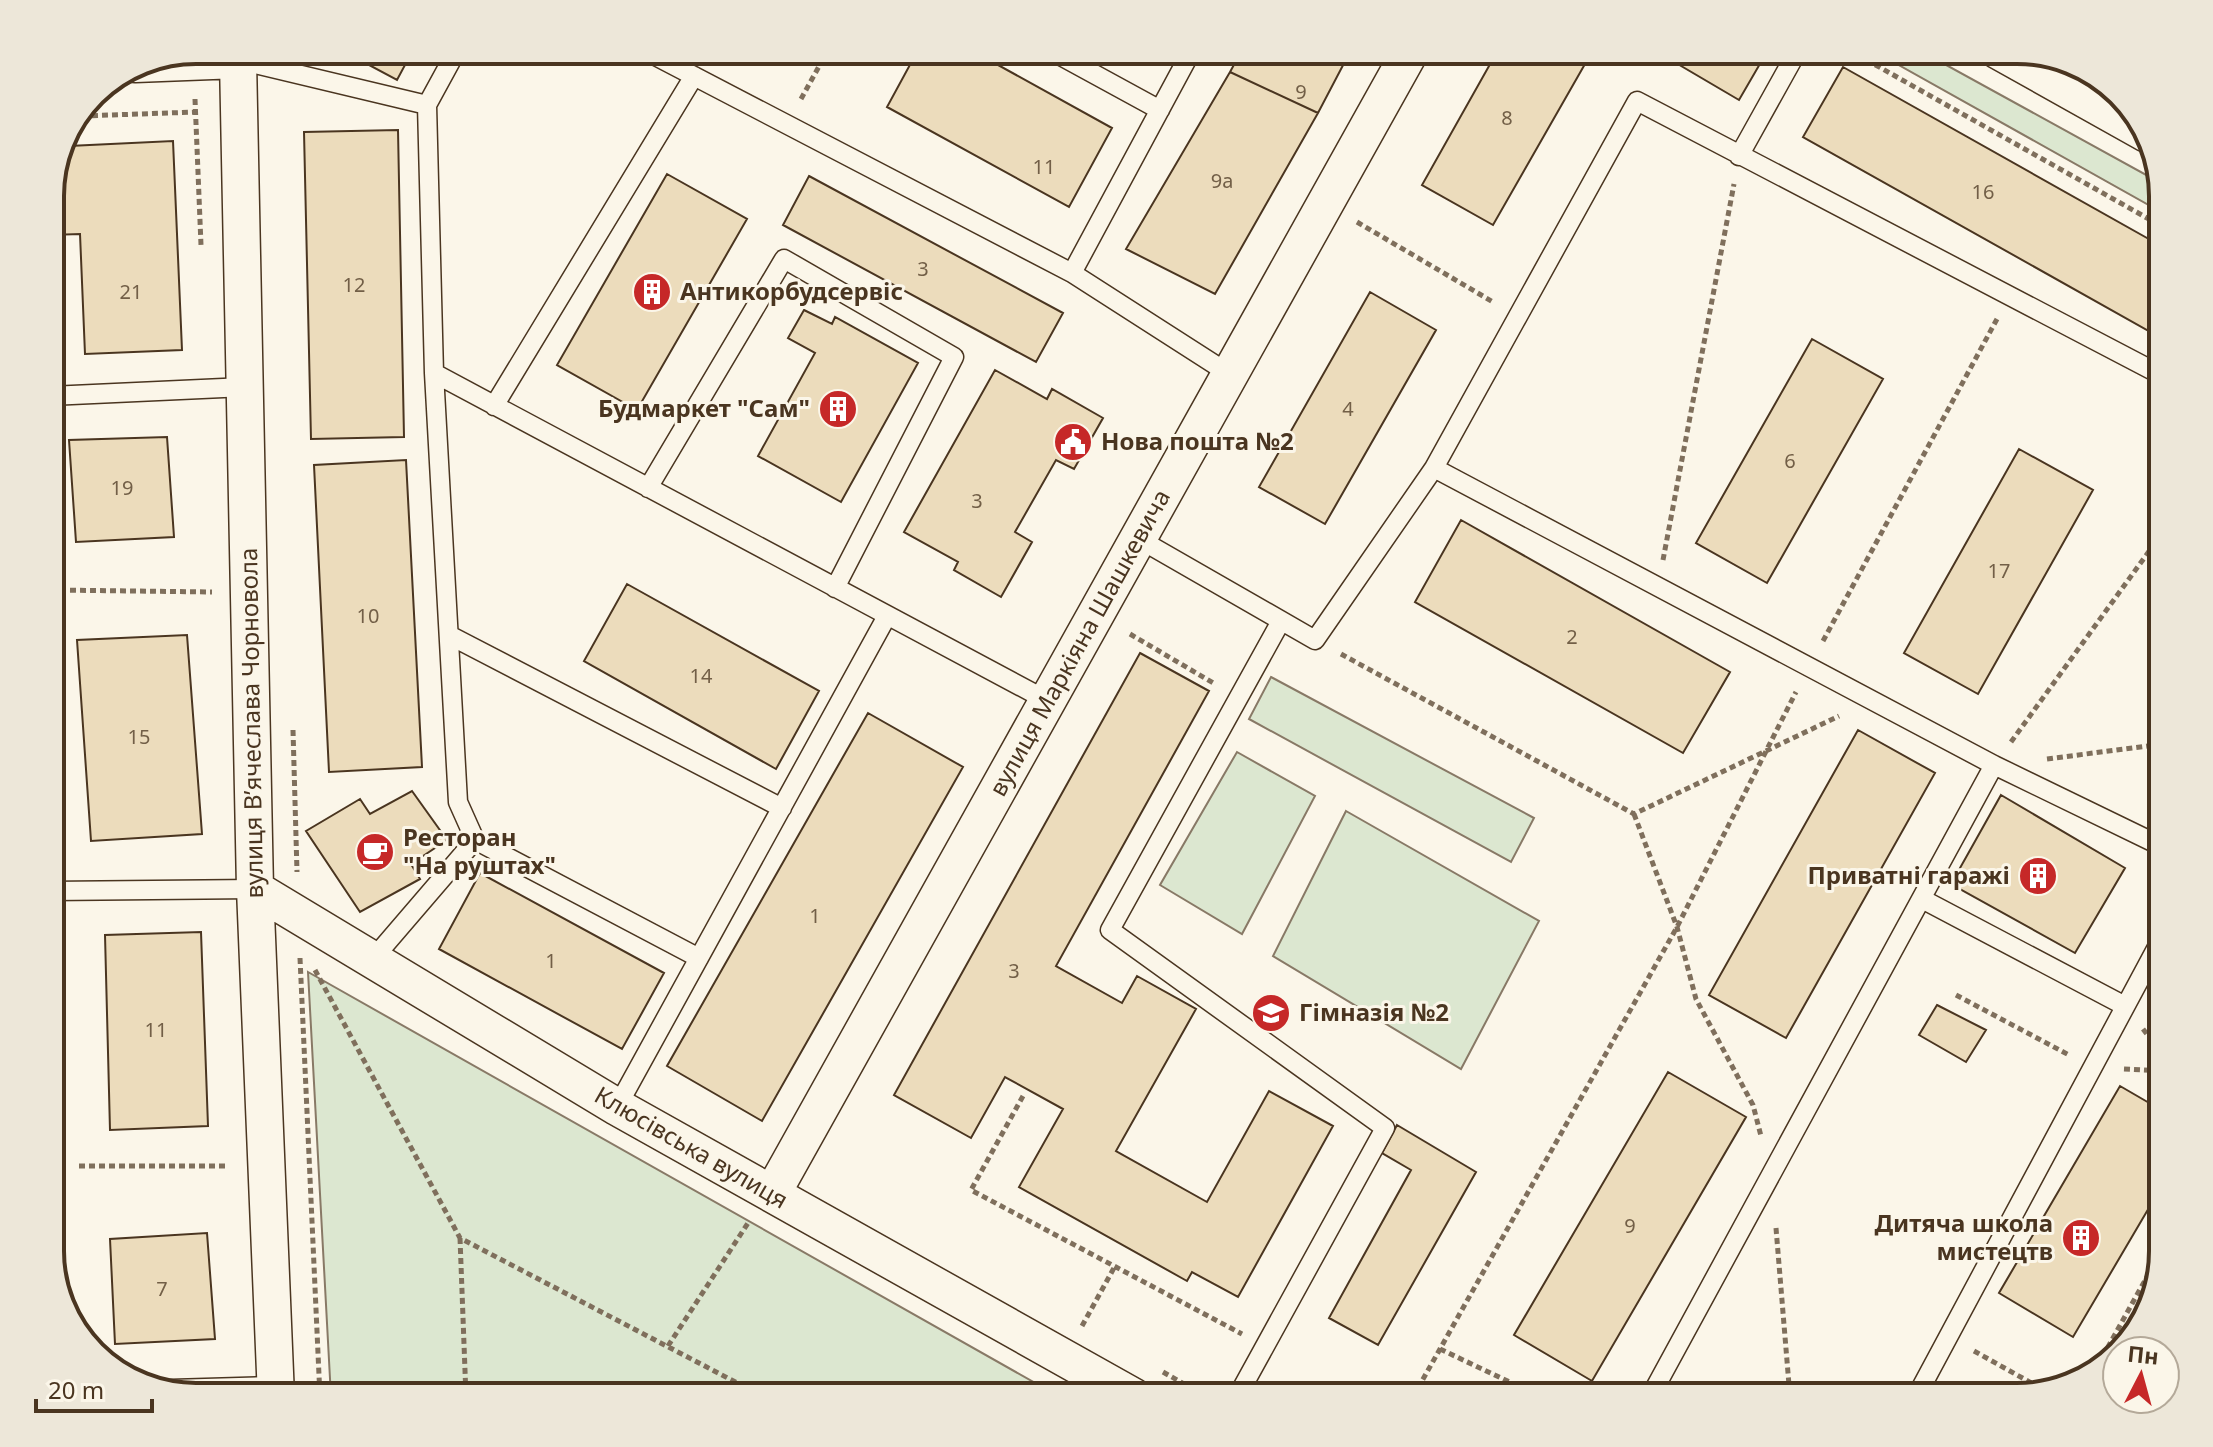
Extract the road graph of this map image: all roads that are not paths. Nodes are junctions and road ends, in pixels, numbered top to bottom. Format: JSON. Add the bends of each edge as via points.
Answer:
{"nodes":[{"id":1,"x":241,"y":64,"type":"edge"},
{"id":2,"x":274,"y":64,"type":"edge"},
{"id":3,"x":449,"y":64,"type":"edge"},
{"id":4,"x":671,"y":64,"type":"edge"},
{"id":5,"x":1076,"y":64,"type":"edge"},
{"id":6,"x":1185,"y":64,"type":"edge"},
{"id":7,"x":1403,"y":64,"type":"edge"},
{"id":8,"x":1790,"y":64,"type":"edge"},
{"id":9,"x":2023,"y":64,"type":"edge"},
{"id":10,"x":694,"y":76,"type":"junction"},
{"id":11,"x":427,"y":105,"type":"junction"},
{"id":12,"x":1160,"y":110,"type":"junction"},
{"id":13,"x":2127,"y":123,"type":"edge"},
{"id":14,"x":1739,"y":156,"type":"junction"},
{"id":15,"x":1072,"y":273,"type":"junction"},
{"id":16,"x":2149,"y":369,"type":"edge"},
{"id":17,"x":434,"y":373,"type":"junction"},
{"id":18,"x":1231,"y":375,"type":"junction"},
{"id":19,"x":245,"y":387,"type":"junction"},
{"id":20,"x":64,"y":395,"type":"edge"},
{"id":21,"x":494,"y":406,"type":"junction"},
{"id":22,"x":1434,"y":468,"type":"junction"},
{"id":23,"x":648,"y":488,"type":"junction"},
{"id":24,"x":1139,"y":539,"type":"junction"},
{"id":25,"x":835,"y":588,"type":"junction"},
{"id":26,"x":887,"y":616,"type":"junction"},
{"id":27,"x":1281,"y":621,"type":"junction"},
{"id":28,"x":449,"y":635,"type":"junction"},
{"id":29,"x":1048,"y":701,"type":"junction"},
{"id":30,"x":1994,"y":765,"type":"junction"},
{"id":31,"x":782,"y":808,"type":"junction"},
{"id":32,"x":475,"y":840,"type":"junction"},
{"id":33,"x":2149,"y":840,"type":"edge"},
{"id":34,"x":255,"y":889,"type":"junction"},
{"id":35,"x":64,"y":891,"type":"edge"},
{"id":36,"x":1922,"y":899,"type":"junction"},
{"id":37,"x":699,"y":958,"type":"junction"},
{"id":38,"x":372,"y":960,"type":"junction"},
{"id":39,"x":2149,"y":962,"type":"edge"},
{"id":40,"x":2125,"y":1006,"type":"junction"},
{"id":41,"x":617,"y":1107,"type":"junction"},
{"id":42,"x":762,"y":1206,"type":"junction"},
{"id":43,"x":276,"y":1383,"type":"edge"},
{"id":44,"x":1107,"y":1383,"type":"edge"},
{"id":45,"x":1245,"y":1383,"type":"edge"},
{"id":46,"x":1658,"y":1383,"type":"edge"},
{"id":47,"x":1924,"y":1383,"type":"edge"}],
"edges":[{"from":1,"to":19,"type":"street","name":"вулиця Вʼячеслава Чорновола"},
{"from":2,"to":11,"type":"lane"},
{"from":3,"to":11,"type":"lane"},
{"from":4,"to":10,"type":"lane"},
{"from":5,"to":12,"type":"lane"},
{"from":6,"to":12,"type":"lane"},
{"from":7,"to":18,"type":"street","name":"вулиця Маркіяна Шашкевича"},
{"from":8,"to":14,"type":"lane"},
{"from":9,"to":13,"type":"street"},
{"from":10,"to":15,"type":"lane"},
{"from":10,"to":21,"type":"lane"},
{"from":11,"to":17,"type":"lane"},
{"from":12,"to":15,"type":"lane"},
{"from":14,"to":16,"type":"lane"},
{"from":14,"to":22,"type":"lane","via":[[1637,101]]},
{"from":15,"to":18,"type":"lane"},
{"from":17,"to":21,"type":"lane"},
{"from":17,"to":28,"type":"lane"},
{"from":18,"to":24,"type":"street","name":"вулиця Маркіяна Шашкевича"},
{"from":19,"to":20,"type":"lane"},
{"from":19,"to":34,"type":"street","name":"вулиця Вʼячеслава Чорновола"},
{"from":21,"to":23,"type":"lane"},
{"from":22,"to":27,"type":"lane","via":[[1315,640]]},
{"from":22,"to":30,"type":"lane"},
{"from":23,"to":25,"type":"lane"},
{"from":23,"to":25,"type":"lane","via":[[784,259],[954,357]]},
{"from":24,"to":27,"type":"lane"},
{"from":24,"to":29,"type":"street","name":"вулиця Маркіяна Шашкевича"},
{"from":25,"to":26,"type":"lane"},
{"from":26,"to":29,"type":"lane"},
{"from":26,"to":31,"type":"lane"},
{"from":27,"to":45,"type":"lane","via":[[1110,930],[1385,1128]]},
{"from":28,"to":31,"type":"lane"},
{"from":28,"to":32,"type":"lane","via":[[458,802]]},
{"from":29,"to":42,"type":"street","name":"вулиця Маркіяна Шашкевича"},
{"from":30,"to":33,"type":"lane"},
{"from":30,"to":36,"type":"lane"},
{"from":31,"to":37,"type":"lane"},
{"from":32,"to":37,"type":"lane"},
{"from":32,"to":38,"type":"lane"},
{"from":34,"to":35,"type":"lane"},
{"from":34,"to":38,"type":"street","name":"Клюсівська вулиця","via":[[299,928]]},
{"from":34,"to":43,"type":"street","name":"вулиця Вʼячеслава Чорновола"},
{"from":36,"to":40,"type":"lane"},
{"from":36,"to":46,"type":"lane"},
{"from":37,"to":41,"type":"lane"},
{"from":38,"to":41,"type":"street","name":"Клюсівська вулиця"},
{"from":39,"to":40,"type":"lane"},
{"from":40,"to":47,"type":"lane"},
{"from":41,"to":42,"type":"street","name":"Клюсівська вулиця"},
{"from":42,"to":44,"type":"street","name":"Клюсівська вулиця"}]}
